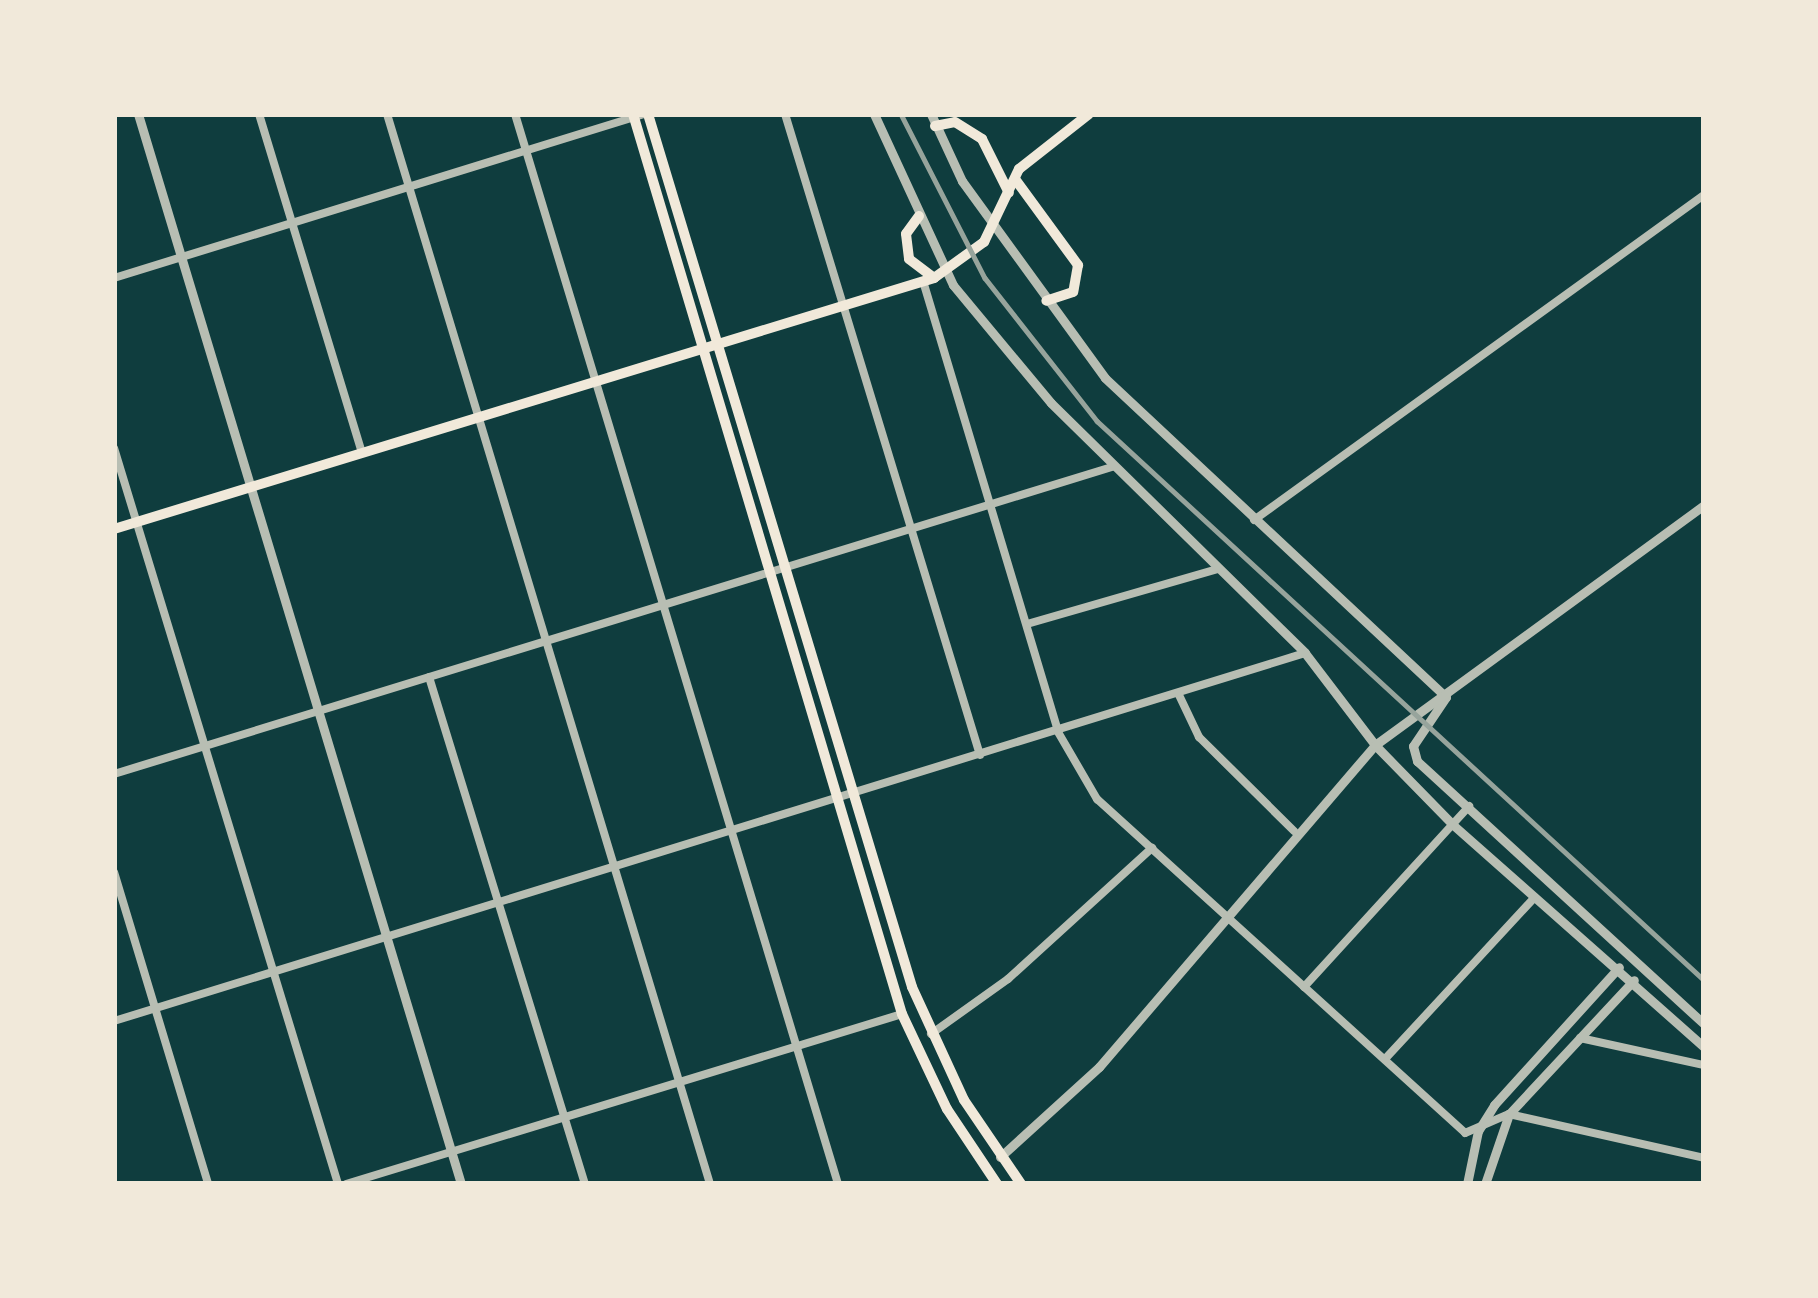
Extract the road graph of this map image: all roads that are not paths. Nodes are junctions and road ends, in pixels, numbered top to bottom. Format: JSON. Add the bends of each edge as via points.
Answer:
{"nodes":[{"id":1,"x":138,"y":114,"type":"edge"},
{"id":2,"x":259,"y":114,"type":"edge"},
{"id":3,"x":387,"y":114,"type":"edge"},
{"id":4,"x":514,"y":114,"type":"edge"},
{"id":5,"x":785,"y":114,"type":"edge"},
{"id":6,"x":874,"y":114,"type":"edge"},
{"id":7,"x":1088,"y":114,"type":"edge"},
{"id":8,"x":640,"y":115,"type":"edge"},
{"id":9,"x":933,"y":120,"type":"edge"},
{"id":10,"x":526,"y":151,"type":"junction"},
{"id":11,"x":1015,"y":179,"type":"junction"},
{"id":12,"x":409,"y":187,"type":"junction"},
{"id":13,"x":1009,"y":193,"type":"junction"},
{"id":14,"x":1704,"y":195,"type":"edge"},
{"id":15,"x":919,"y":216,"type":"junction"},
{"id":16,"x":292,"y":223,"type":"junction"},
{"id":17,"x":994,"y":225,"type":"junction"},
{"id":18,"x":179,"y":258,"type":"junction"},
{"id":19,"x":934,"y":277,"type":"junction"},
{"id":20,"x":114,"y":278,"type":"edge"},
{"id":21,"x":1046,"y":301,"type":"junction"},
{"id":22,"x":844,"y":305,"type":"junction"},
{"id":23,"x":718,"y":343,"type":"junction"},
{"id":24,"x":705,"y":347,"type":"junction"},
{"id":25,"x":595,"y":381,"type":"junction"},
{"id":26,"x":478,"y":417,"type":"junction"},
{"id":27,"x":114,"y":448,"type":"edge"},
{"id":28,"x":362,"y":453,"type":"junction"},
{"id":29,"x":1112,"y":467,"type":"junction"},
{"id":30,"x":249,"y":488,"type":"junction"},
{"id":31,"x":991,"y":504,"type":"junction"},
{"id":32,"x":1704,"y":506,"type":"edge"},
{"id":33,"x":1253,"y":520,"type":"junction"},
{"id":34,"x":136,"y":522,"type":"junction"},
{"id":35,"x":913,"y":528,"type":"junction"},
{"id":36,"x":114,"y":529,"type":"edge"},
{"id":37,"x":1217,"y":568,"type":"junction"},
{"id":38,"x":781,"y":569,"type":"junction"},
{"id":39,"x":663,"y":605,"type":"junction"},
{"id":40,"x":1027,"y":624,"type":"junction"},
{"id":41,"x":546,"y":641,"type":"junction"},
{"id":42,"x":1305,"y":653,"type":"junction"},
{"id":43,"x":430,"y":677,"type":"junction"},
{"id":44,"x":1179,"y":694,"type":"junction"},
{"id":45,"x":1446,"y":697,"type":"junction"},
{"id":46,"x":317,"y":711,"type":"junction"},
{"id":47,"x":1058,"y":733,"type":"junction"},
{"id":48,"x":205,"y":746,"type":"junction"},
{"id":49,"x":1375,"y":746,"type":"junction"},
{"id":50,"x":980,"y":755,"type":"junction"},
{"id":51,"x":114,"y":774,"type":"edge"},
{"id":52,"x":846,"y":796,"type":"junction"},
{"id":53,"x":1469,"y":806,"type":"junction"},
{"id":54,"x":1452,"y":824,"type":"junction"},
{"id":55,"x":731,"y":831,"type":"junction"},
{"id":56,"x":1294,"y":831,"type":"junction"},
{"id":57,"x":1152,"y":848,"type":"junction"},
{"id":58,"x":614,"y":867,"type":"junction"},
{"id":59,"x":114,"y":872,"type":"edge"},
{"id":60,"x":1534,"y":898,"type":"junction"},
{"id":61,"x":499,"y":903,"type":"junction"},
{"id":62,"x":1224,"y":915,"type":"junction"},
{"id":63,"x":386,"y":937,"type":"junction"},
{"id":64,"x":1627,"y":958,"type":"junction"},
{"id":65,"x":1616,"y":970,"type":"junction"},
{"id":66,"x":273,"y":972,"type":"junction"},
{"id":67,"x":1642,"y":972,"type":"junction"},
{"id":68,"x":1630,"y":984,"type":"junction"},
{"id":69,"x":1304,"y":987,"type":"junction"},
{"id":70,"x":155,"y":1008,"type":"junction"},
{"id":71,"x":902,"y":1014,"type":"junction"},
{"id":72,"x":114,"y":1021,"type":"edge"},
{"id":73,"x":1704,"y":1024,"type":"edge"},
{"id":74,"x":930,"y":1035,"type":"junction"},
{"id":75,"x":1580,"y":1038,"type":"junction"},
{"id":76,"x":795,"y":1043,"type":"junction"},
{"id":77,"x":1704,"y":1047,"type":"edge"},
{"id":78,"x":1385,"y":1059,"type":"junction"},
{"id":79,"x":1704,"y":1066,"type":"edge"},
{"id":80,"x":679,"y":1080,"type":"junction"},
{"id":81,"x":1509,"y":1114,"type":"junction"},
{"id":82,"x":564,"y":1116,"type":"junction"},
{"id":83,"x":1478,"y":1132,"type":"junction"},
{"id":84,"x":451,"y":1151,"type":"junction"},
{"id":85,"x":1000,"y":1157,"type":"junction"},
{"id":86,"x":1704,"y":1159,"type":"edge"},
{"id":87,"x":208,"y":1184,"type":"edge"},
{"id":88,"x":342,"y":1184,"type":"edge"},
{"id":89,"x":461,"y":1184,"type":"edge"},
{"id":90,"x":585,"y":1184,"type":"edge"},
{"id":91,"x":710,"y":1184,"type":"edge"},
{"id":92,"x":838,"y":1184,"type":"edge"},
{"id":93,"x":997,"y":1184,"type":"edge"},
{"id":94,"x":1021,"y":1184,"type":"edge"},
{"id":95,"x":1467,"y":1184,"type":"edge"},
{"id":96,"x":1484,"y":1184,"type":"edge"}],
"edges":[{"from":1,"to":18,"type":"street"},
{"from":2,"to":16,"type":"street"},
{"from":3,"to":12,"type":"street"},
{"from":4,"to":10,"type":"street"},
{"from":5,"to":22,"type":"street"},
{"from":6,"to":15,"type":"street"},
{"from":7,"to":11,"type":"main road","via":[[1034,154]]},
{"from":8,"to":10,"type":"street"},
{"from":8,"to":23,"type":"main road"},
{"from":8,"to":24,"type":"main road"},
{"from":9,"to":13,"type":"main road","via":[[956,122],[982,139]]},
{"from":9,"to":17,"type":"street"},
{"from":10,"to":12,"type":"street"},
{"from":10,"to":25,"type":"street"},
{"from":11,"to":13,"type":"main road"},
{"from":11,"to":21,"type":"main road","via":[[1078,265],[1072,292]]},
{"from":12,"to":16,"type":"street"},
{"from":12,"to":26,"type":"street"},
{"from":13,"to":17,"type":"main road"},
{"from":14,"to":33,"type":"street"},
{"from":15,"to":19,"type":"street"},
{"from":15,"to":19,"type":"main road","via":[[906,234],[909,259]]},
{"from":16,"to":18,"type":"street"},
{"from":16,"to":28,"type":"street"},
{"from":17,"to":19,"type":"main road","via":[[971,256]]},
{"from":17,"to":21,"type":"street"},
{"from":18,"to":20,"type":"street"},
{"from":18,"to":30,"type":"street"},
{"from":19,"to":22,"type":"main road"},
{"from":19,"to":29,"type":"street"},
{"from":19,"to":31,"type":"street"},
{"from":21,"to":33,"type":"street","via":[[1119,393]]},
{"from":22,"to":23,"type":"main road"},
{"from":22,"to":35,"type":"street"},
{"from":23,"to":24,"type":"main road"},
{"from":23,"to":38,"type":"main road"},
{"from":24,"to":25,"type":"main road"},
{"from":24,"to":38,"type":"main road"},
{"from":25,"to":26,"type":"main road"},
{"from":25,"to":39,"type":"street"},
{"from":26,"to":28,"type":"main road"},
{"from":26,"to":41,"type":"street"},
{"from":27,"to":34,"type":"street"},
{"from":28,"to":30,"type":"main road"},
{"from":29,"to":31,"type":"street"},
{"from":29,"to":37,"type":"street"},
{"from":30,"to":34,"type":"main road"},
{"from":30,"to":46,"type":"street"},
{"from":31,"to":35,"type":"street"},
{"from":31,"to":40,"type":"street"},
{"from":32,"to":45,"type":"street"},
{"from":33,"to":45,"type":"street"},
{"from":34,"to":36,"type":"main road"},
{"from":34,"to":48,"type":"street"},
{"from":35,"to":38,"type":"street"},
{"from":35,"to":50,"type":"street"},
{"from":37,"to":40,"type":"street"},
{"from":37,"to":42,"type":"street"},
{"from":38,"to":39,"type":"street"},
{"from":38,"to":52,"type":"main road"},
{"from":39,"to":41,"type":"street"},
{"from":39,"to":55,"type":"street"},
{"from":40,"to":47,"type":"street"},
{"from":41,"to":43,"type":"street"},
{"from":41,"to":58,"type":"street"},
{"from":42,"to":44,"type":"street"},
{"from":42,"to":49,"type":"street"},
{"from":43,"to":46,"type":"street"},
{"from":43,"to":61,"type":"street"},
{"from":44,"to":47,"type":"street"},
{"from":44,"to":56,"type":"street","via":[[1199,736]]},
{"from":45,"to":49,"type":"street","via":[[1423,704]]},
{"from":45,"to":53,"type":"street","via":[[1412,752]]},
{"from":46,"to":48,"type":"street"},
{"from":46,"to":63,"type":"street"},
{"from":47,"to":50,"type":"street"},
{"from":47,"to":57,"type":"street","via":[[1076,772]]},
{"from":48,"to":51,"type":"street"},
{"from":48,"to":66,"type":"street"},
{"from":49,"to":54,"type":"street"},
{"from":49,"to":56,"type":"street"},
{"from":50,"to":52,"type":"street"},
{"from":52,"to":55,"type":"street"},
{"from":52,"to":71,"type":"main road"},
{"from":52,"to":74,"type":"main road"},
{"from":53,"to":54,"type":"street"},
{"from":53,"to":64,"type":"street"},
{"from":54,"to":60,"type":"street"},
{"from":54,"to":69,"type":"street"},
{"from":55,"to":58,"type":"street"},
{"from":55,"to":76,"type":"street"},
{"from":56,"to":62,"type":"street"},
{"from":57,"to":62,"type":"street"},
{"from":57,"to":74,"type":"street","via":[[1008,979]]},
{"from":58,"to":61,"type":"street"},
{"from":58,"to":80,"type":"street"},
{"from":59,"to":70,"type":"street"},
{"from":60,"to":65,"type":"street"},
{"from":60,"to":78,"type":"street"},
{"from":61,"to":63,"type":"street"},
{"from":61,"to":82,"type":"street"},
{"from":62,"to":69,"type":"street"},
{"from":62,"to":85,"type":"street","via":[[1099,1066]]},
{"from":63,"to":66,"type":"street"},
{"from":63,"to":84,"type":"street"},
{"from":64,"to":65,"type":"street"},
{"from":64,"to":67,"type":"street"},
{"from":65,"to":68,"type":"street"},
{"from":65,"to":83,"type":"street"},
{"from":66,"to":70,"type":"street"},
{"from":66,"to":88,"type":"street"},
{"from":67,"to":68,"type":"street"},
{"from":67,"to":73,"type":"street"},
{"from":68,"to":75,"type":"street"},
{"from":68,"to":77,"type":"street"},
{"from":69,"to":78,"type":"street"},
{"from":70,"to":72,"type":"street"},
{"from":70,"to":87,"type":"street"},
{"from":71,"to":76,"type":"street"},
{"from":71,"to":93,"type":"main road","via":[[947,1109]]},
{"from":74,"to":85,"type":"main road"},
{"from":75,"to":79,"type":"street"},
{"from":75,"to":81,"type":"street"},
{"from":76,"to":80,"type":"street"},
{"from":76,"to":92,"type":"street"},
{"from":78,"to":83,"type":"street","via":[[1465,1133]]},
{"from":80,"to":82,"type":"street"},
{"from":80,"to":91,"type":"street"},
{"from":81,"to":83,"type":"street"},
{"from":81,"to":86,"type":"street"},
{"from":81,"to":96,"type":"street"},
{"from":82,"to":84,"type":"street"},
{"from":82,"to":90,"type":"street"},
{"from":83,"to":95,"type":"street"},
{"from":84,"to":88,"type":"street"},
{"from":84,"to":89,"type":"street"},
{"from":85,"to":94,"type":"main road"}]}
